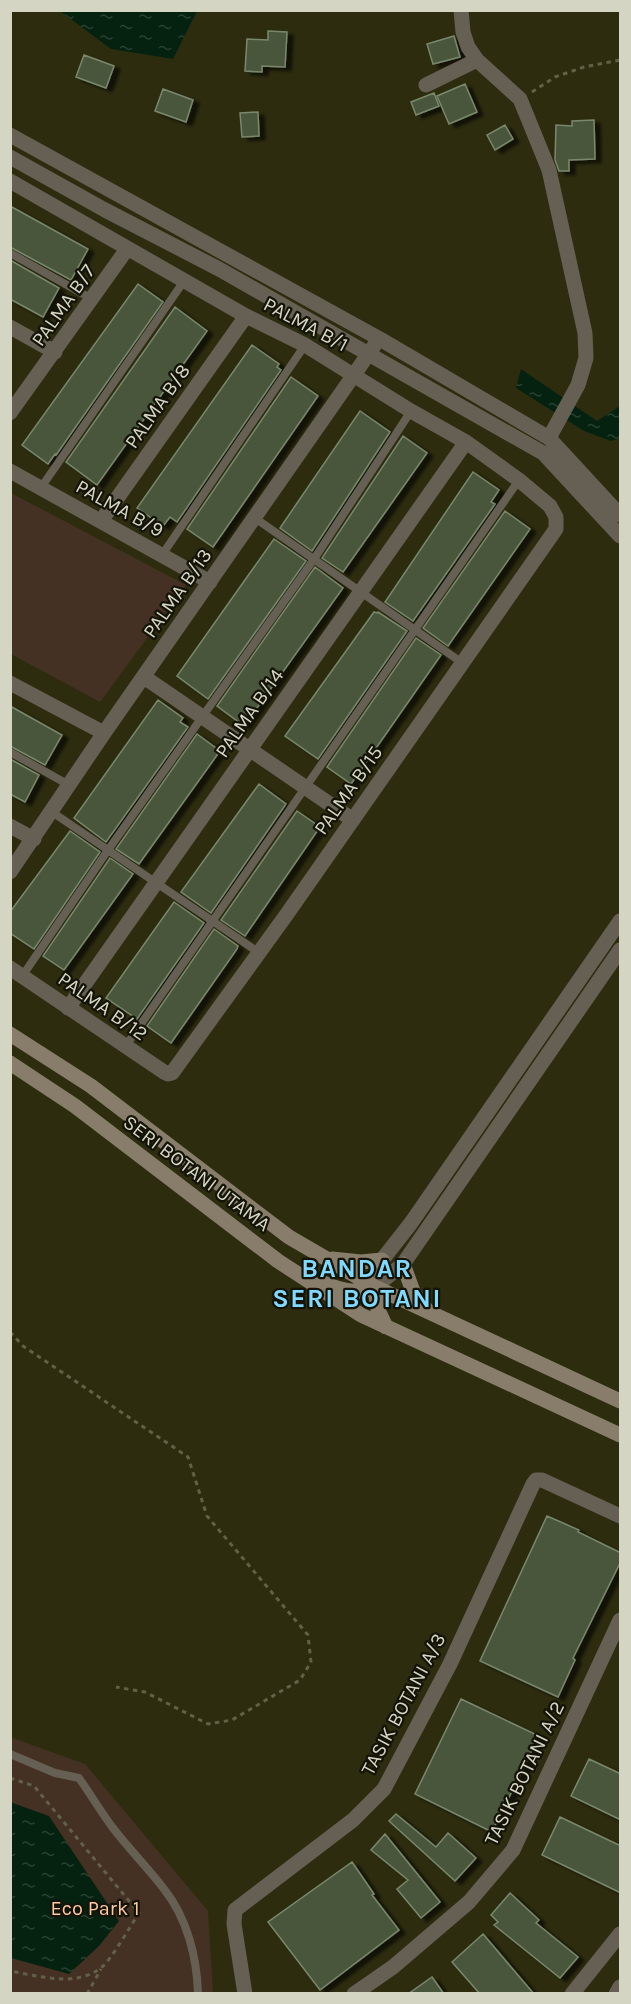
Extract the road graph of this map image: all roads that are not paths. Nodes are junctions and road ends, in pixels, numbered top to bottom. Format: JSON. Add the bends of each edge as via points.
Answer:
{"nodes":[{"id":1,"x":461,"y":10,"type":"edge"},
{"id":2,"x":477,"y":60,"type":"junction"},
{"id":3,"x":426,"y":85,"type":"dead end"},
{"id":4,"x":10,"y":135,"type":"edge"},
{"id":5,"x":10,"y":157,"type":"edge"},
{"id":6,"x":10,"y":181,"type":"edge"},
{"id":7,"x":127,"y":249,"type":"junction"},
{"id":8,"x":10,"y":253,"type":"edge"},
{"id":9,"x":184,"y":281,"type":"junction"},
{"id":10,"x":92,"y":299,"type":"junction"},
{"id":11,"x":246,"y":316,"type":"junction"},
{"id":12,"x":10,"y":327,"type":"edge"},
{"id":13,"x":380,"y":339,"type":"junction"},
{"id":14,"x":305,"y":345,"type":"junction"},
{"id":15,"x":55,"y":352,"type":"junction"},
{"id":16,"x":369,"y":353,"type":"junction"},
{"id":17,"x":355,"y":375,"type":"junction"},
{"id":18,"x":13,"y":405,"type":"edge"},
{"id":19,"x":411,"y":411,"type":"junction"},
{"id":20,"x":553,"y":431,"type":"junction"},
{"id":21,"x":466,"y":442,"type":"junction"},
{"id":22,"x":10,"y":471,"type":"edge"},
{"id":23,"x":519,"y":480,"type":"junction"},
{"id":24,"x":40,"y":489,"type":"junction"},
{"id":25,"x":621,"y":515,"type":"edge"},
{"id":26,"x":255,"y":518,"type":"junction"},
{"id":27,"x":101,"y":521,"type":"junction"},
{"id":28,"x":556,"y":529,"type":"joint"},
{"id":29,"x":621,"y":536,"type":"edge"},
{"id":30,"x":162,"y":555,"type":"junction"},
{"id":31,"x":314,"y":559,"type":"junction"},
{"id":32,"x":210,"y":582,"type":"junction"},
{"id":33,"x":361,"y":591,"type":"junction"},
{"id":34,"x":415,"y":629,"type":"junction"},
{"id":35,"x":461,"y":662,"type":"junction"},
{"id":36,"x":144,"y":677,"type":"junction"},
{"id":37,"x":10,"y":682,"type":"edge"},
{"id":38,"x":203,"y":717,"type":"junction"},
{"id":39,"x":104,"y":733,"type":"junction"},
{"id":40,"x":249,"y":749,"type":"junction"},
{"id":41,"x":10,"y":752,"type":"edge"},
{"id":42,"x":69,"y":785,"type":"junction"},
{"id":43,"x":306,"y":787,"type":"junction"},
{"id":44,"x":52,"y":812,"type":"junction"},
{"id":45,"x":353,"y":820,"type":"junction"},
{"id":46,"x":10,"y":826,"type":"edge"},
{"id":47,"x":34,"y":838,"type":"junction"},
{"id":48,"x":108,"y":850,"type":"junction"},
{"id":49,"x":10,"y":872,"type":"edge"},
{"id":50,"x":156,"y":882,"type":"junction"},
{"id":51,"x":214,"y":920,"type":"junction"},
{"id":52,"x":621,"y":921,"type":"edge"},
{"id":53,"x":621,"y":950,"type":"edge"},
{"id":54,"x":258,"y":952,"type":"junction"},
{"id":55,"x":17,"y":972,"type":"edge"},
{"id":56,"x":68,"y":1008,"type":"junction"},
{"id":57,"x":10,"y":1034,"type":"edge"},
{"id":58,"x":125,"y":1047,"type":"junction"},
{"id":59,"x":10,"y":1063,"type":"edge"},
{"id":60,"x":172,"y":1073,"type":"joint"},
{"id":61,"x":323,"y":1257,"type":"junction"},
{"id":62,"x":382,"y":1260,"type":"junction"},
{"id":63,"x":403,"y":1264,"type":"junction"},
{"id":64,"x":297,"y":1273,"type":"junction"},
{"id":65,"x":375,"y":1287,"type":"junction"},
{"id":66,"x":428,"y":1312,"type":"junction"},
{"id":67,"x":386,"y":1327,"type":"junction"},
{"id":68,"x":621,"y":1401,"type":"edge"},
{"id":69,"x":621,"y":1435,"type":"edge"},
{"id":70,"x":621,"y":1516,"type":"edge"},
{"id":71,"x":621,"y":1620,"type":"edge"},
{"id":72,"x":10,"y":1754,"type":"edge"},
{"id":73,"x":621,"y":1934,"type":"edge"},
{"id":74,"x":621,"y":1986,"type":"edge"},
{"id":75,"x":198,"y":1994,"type":"edge"},
{"id":76,"x":245,"y":1994,"type":"edge"},
{"id":77,"x":354,"y":1994,"type":"edge"},
{"id":78,"x":572,"y":1994,"type":"edge"},
{"id":79,"x":616,"y":1994,"type":"edge"}],
"edges":[{"from":1,"to":2,"type":"street","via":[[463,32]]},
{"from":2,"to":3,"type":"street"},
{"from":2,"to":20,"type":"street","via":[[520,99],[549,170],[585,333],[586,358],[578,385]]},
{"from":4,"to":13,"type":"street"},
{"from":5,"to":16,"type":"street"},
{"from":6,"to":7,"type":"street","name":"PALMA B/1"},
{"from":7,"to":9,"type":"street","name":"PALMA B/1"},
{"from":7,"to":10,"type":"street","name":"PALMA B/7"},
{"from":8,"to":10,"type":"lane"},
{"from":9,"to":11,"type":"street","name":"PALMA B/1"},
{"from":9,"to":24,"type":"lane"},
{"from":10,"to":15,"type":"street","name":"PALMA B/7"},
{"from":11,"to":14,"type":"street","name":"PALMA B/1"},
{"from":11,"to":27,"type":"street","name":"PALMA B/8"},
{"from":12,"to":15,"type":"street"},
{"from":13,"to":16,"type":"street","name":"PALMA B/13"},
{"from":13,"to":20,"type":"street"},
{"from":14,"to":17,"type":"street","name":"PALMA B/1"},
{"from":14,"to":30,"type":"lane"},
{"from":15,"to":18,"type":"street","name":"PALMA B/7"},
{"from":16,"to":17,"type":"street","name":"PALMA B/13"},
{"from":16,"to":29,"type":"street","via":[[543,453]]},
{"from":17,"to":19,"type":"street","name":"PALMA B/1"},
{"from":17,"to":26,"type":"street","name":"PALMA B/13"},
{"from":19,"to":21,"type":"street","name":"PALMA B/1"},
{"from":19,"to":31,"type":"lane"},
{"from":20,"to":25,"type":"street"},
{"from":21,"to":23,"type":"street","name":"PALMA B/1"},
{"from":21,"to":33,"type":"street","name":"PALMA B/14"},
{"from":22,"to":24,"type":"street","name":"PALMA B/9"},
{"from":23,"to":28,"type":"street","name":"PALMA B/1","via":[[550,506],[556,517]]},
{"from":23,"to":34,"type":"lane"},
{"from":24,"to":27,"type":"street","name":"PALMA B/9"},
{"from":26,"to":31,"type":"lane"},
{"from":26,"to":32,"type":"street","name":"PALMA B/13"},
{"from":27,"to":30,"type":"street","name":"PALMA B/9"},
{"from":28,"to":35,"type":"street","name":"PALMA B/15"},
{"from":30,"to":32,"type":"street","name":"PALMA B/9"},
{"from":31,"to":33,"type":"lane"},
{"from":31,"to":38,"type":"lane"},
{"from":32,"to":36,"type":"street","name":"PALMA B/13"},
{"from":33,"to":34,"type":"lane"},
{"from":33,"to":40,"type":"street","name":"PALMA B/14"},
{"from":34,"to":35,"type":"lane"},
{"from":34,"to":43,"type":"lane"},
{"from":35,"to":45,"type":"street","name":"PALMA B/15"},
{"from":36,"to":38,"type":"street"},
{"from":36,"to":39,"type":"street","name":"PALMA B/13"},
{"from":37,"to":39,"type":"street"},
{"from":38,"to":40,"type":"street"},
{"from":38,"to":48,"type":"lane"},
{"from":39,"to":42,"type":"street","name":"PALMA B/13"},
{"from":40,"to":43,"type":"street"},
{"from":40,"to":50,"type":"street","name":"PALMA B/14"},
{"from":41,"to":42,"type":"lane"},
{"from":42,"to":44,"type":"street","name":"PALMA B/13"},
{"from":43,"to":45,"type":"street"},
{"from":43,"to":51,"type":"lane"},
{"from":44,"to":47,"type":"street","name":"PALMA B/13"},
{"from":44,"to":48,"type":"lane"},
{"from":45,"to":54,"type":"street","name":"PALMA B/15"},
{"from":46,"to":47,"type":"street"},
{"from":47,"to":49,"type":"street","name":"PALMA B/13"},
{"from":48,"to":50,"type":"lane"},
{"from":48,"to":55,"type":"lane"},
{"from":50,"to":51,"type":"lane"},
{"from":50,"to":56,"type":"street","name":"PALMA B/14"},
{"from":51,"to":54,"type":"lane"},
{"from":51,"to":58,"type":"lane"},
{"from":52,"to":62,"type":"street"},
{"from":53,"to":63,"type":"street"},
{"from":54,"to":60,"type":"street","name":"PALMA B/15"},
{"from":55,"to":56,"type":"street","name":"PALMA B/12"},
{"from":56,"to":58,"type":"street","name":"PALMA B/12"},
{"from":57,"to":61,"type":"main road","name":"SERI BOTANI UTAMA","via":[[91,1086],[289,1237]]},
{"from":58,"to":60,"type":"street","name":"PALMA B/12"},
{"from":59,"to":64,"type":"main road","name":"SERI BOTANI UTAMA","via":[[75,1106]]},
{"from":61,"to":62,"type":"main road","via":[[361,1262]]},
{"from":61,"to":65,"type":"main road","name":"SERI BOTANI UTAMA"},
{"from":62,"to":65,"type":"street"},
{"from":63,"to":65,"type":"street"},
{"from":63,"to":66,"type":"main road","via":[[414,1294]]},
{"from":64,"to":65,"type":"main road","via":[[350,1292]]},
{"from":64,"to":67,"type":"main road","name":"SERI BOTANI UTAMA"},
{"from":65,"to":66,"type":"main road","name":"SERI BOTANI UTAMA"},
{"from":65,"to":67,"type":"main road","via":[[378,1310]]},
{"from":66,"to":68,"type":"main road","name":"SERI BOTANI UTAMA"},
{"from":67,"to":69,"type":"main road","name":"SERI BOTANI UTAMA"},
{"from":70,"to":76,"type":"street","name":"TASIK BOTANI A/3","via":[[542,1480],[533,1484],[450,1664],[384,1789],[352,1820],[235,1910]]},
{"from":71,"to":77,"type":"street","name":"TASIK BOTANI A/2","via":[[513,1850],[470,1902],[393,1967]]},
{"from":72,"to":75,"type":"lane","via":[[55,1773],[80,1778],[113,1828],[166,1891],[182,1919],[192,1945]]},
{"from":73,"to":78,"type":"street"},
{"from":74,"to":79,"type":"street"}]}
